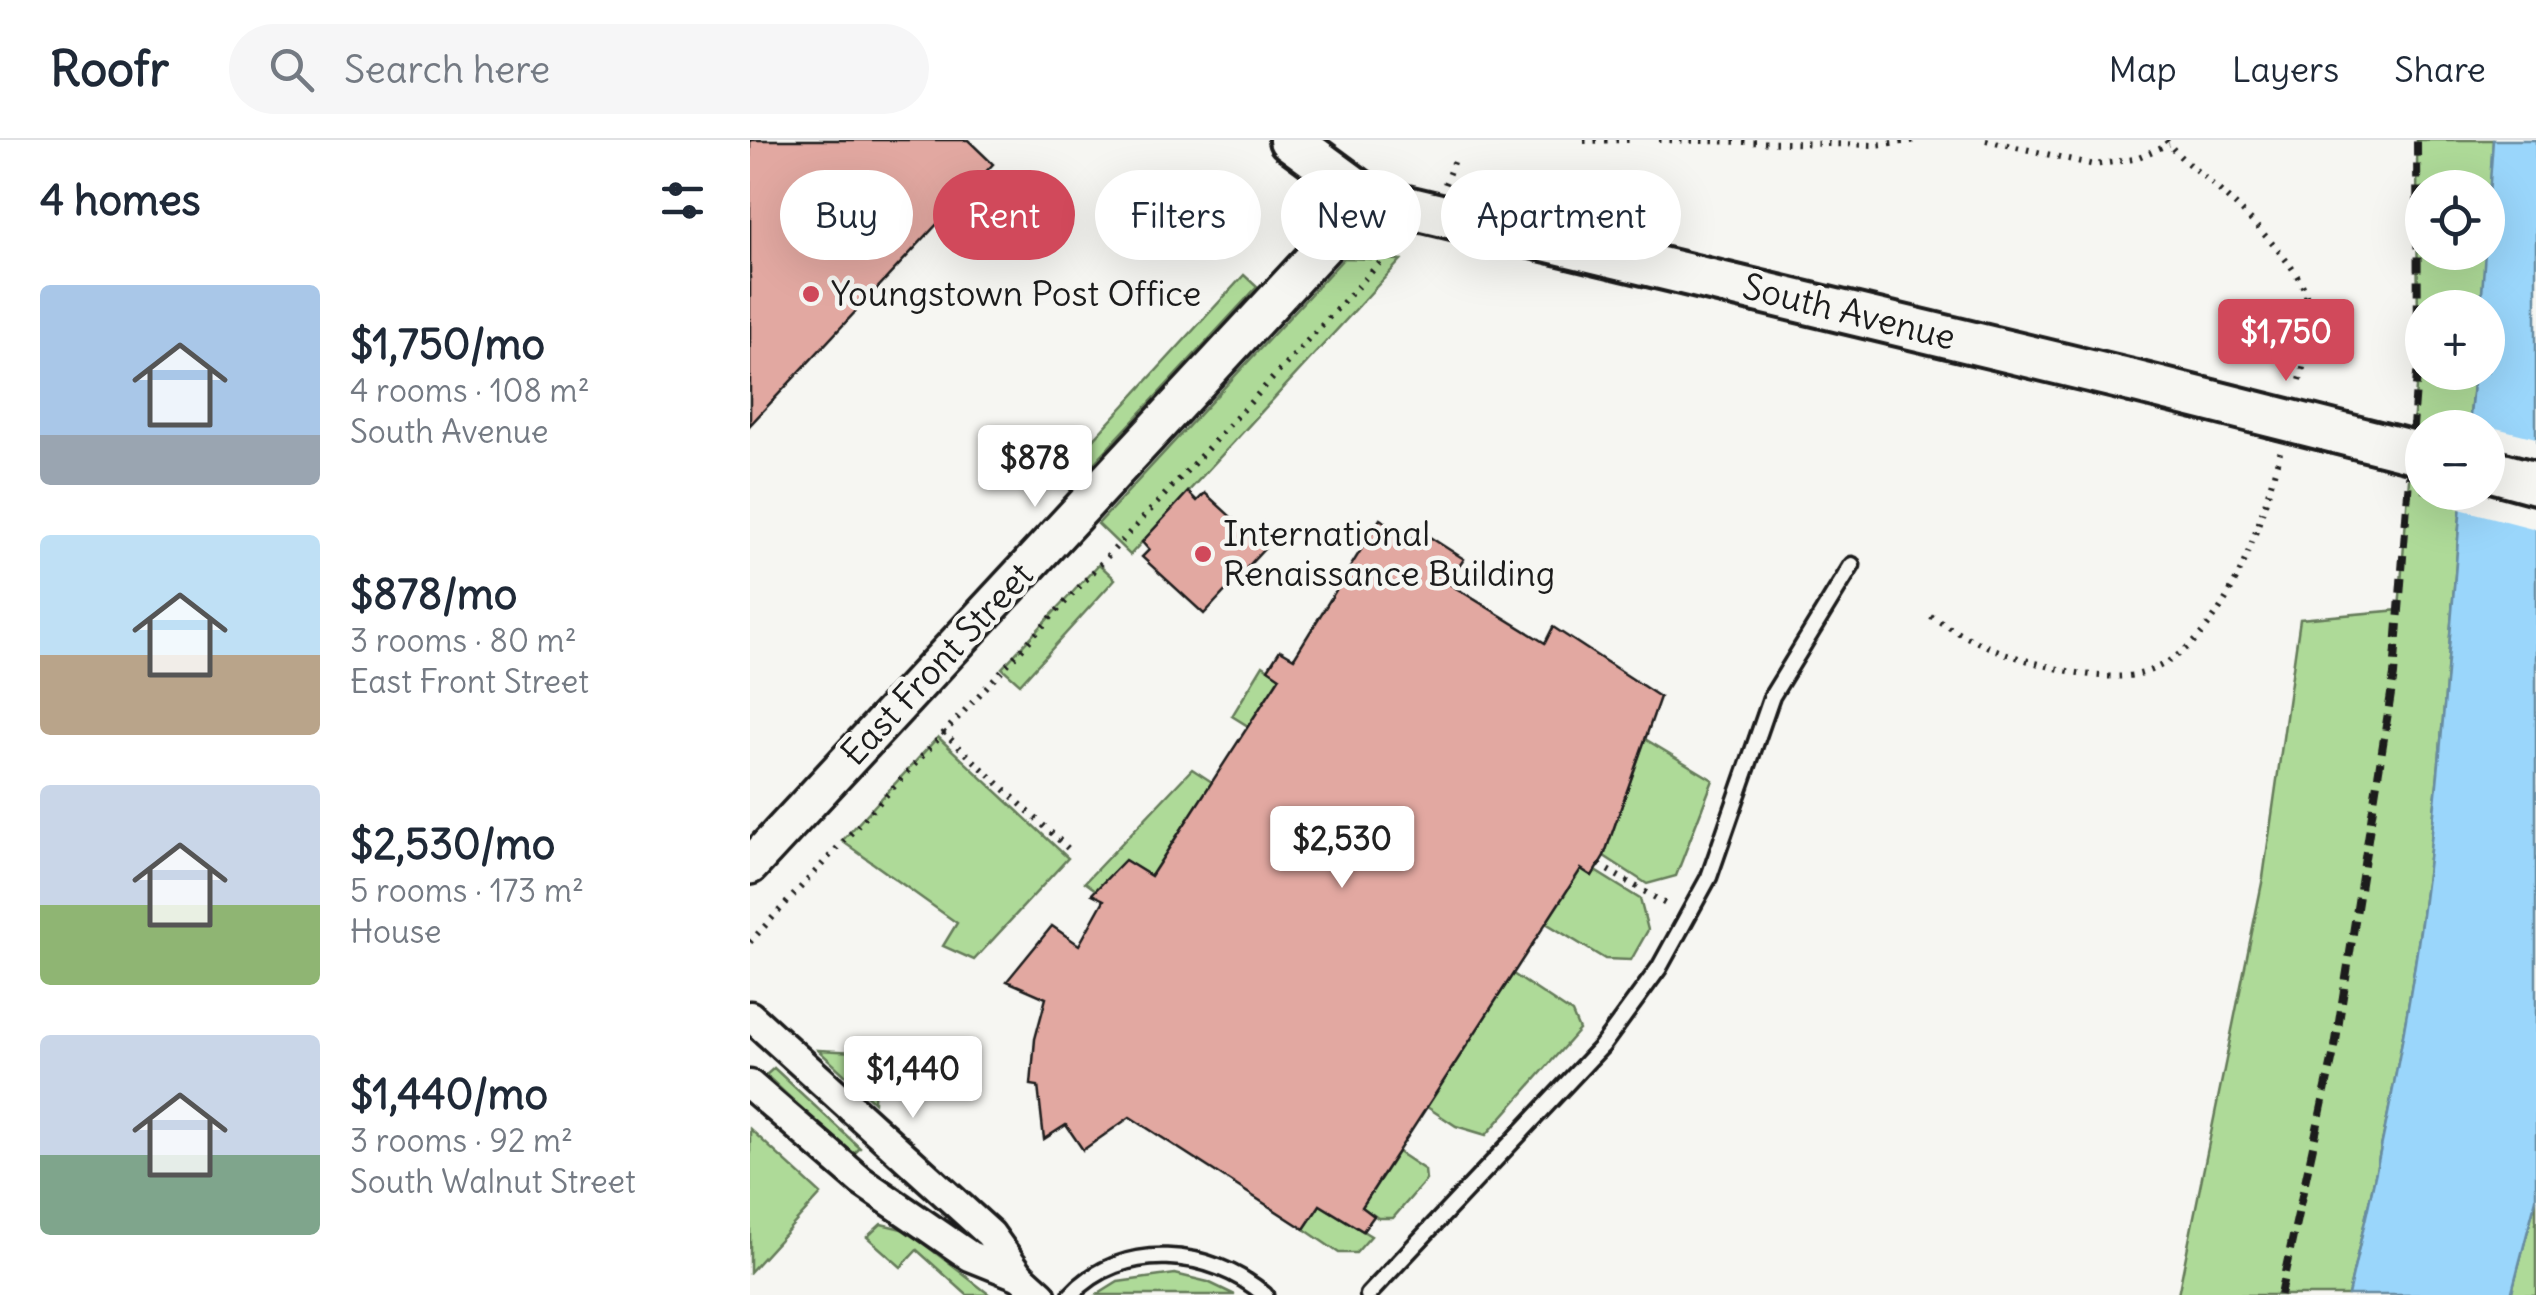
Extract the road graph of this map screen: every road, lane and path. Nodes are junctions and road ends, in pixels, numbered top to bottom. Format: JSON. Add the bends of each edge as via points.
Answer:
{"nodes":[{"id":1,"x":1290,"y":140,"type":"edge"},
{"id":2,"x":1632,"y":140,"type":"edge"},
{"id":3,"x":1659,"y":140,"type":"edge"},
{"id":4,"x":1920,"y":140,"type":"edge"},
{"id":5,"x":1986,"y":140,"type":"edge"},
{"id":6,"x":1584,"y":141,"type":"edge"},
{"id":7,"x":2167,"y":142,"type":"edge"},
{"id":8,"x":1330,"y":170,"type":"edge"},
{"id":9,"x":1421,"y":211,"type":"edge"},
{"id":10,"x":1311,"y":260,"type":"edge"},
{"id":11,"x":1379,"y":261,"type":"dead end"},
{"id":12,"x":2295,"y":400,"type":"dead end"},
{"id":13,"x":2285,"y":435,"type":"dead end"},
{"id":14,"x":2405,"y":450,"type":"edge"},
{"id":15,"x":2505,"y":475,"type":"edge"},
{"id":16,"x":2536,"y":483,"type":"edge"},
{"id":17,"x":1852,"y":566,"type":"dead end"},
{"id":18,"x":1932,"y":616,"type":"dead end"},
{"id":19,"x":943,"y":732,"type":"junction"},
{"id":20,"x":1073,"y":853,"type":"dead end"},
{"id":21,"x":750,"y":866,"type":"edge"},
{"id":22,"x":1598,"y":866,"type":"dead end"},
{"id":23,"x":1687,"y":916,"type":"junction"},
{"id":24,"x":750,"y":942,"type":"edge"},
{"id":25,"x":750,"y":1016,"type":"edge"},
{"id":26,"x":750,"y":1085,"type":"edge"},
{"id":27,"x":1030,"y":1286,"type":"edge"},
{"id":28,"x":1071,"y":1295,"type":"edge"},
{"id":29,"x":1265,"y":1295,"type":"edge"},
{"id":30,"x":1368,"y":1295,"type":"edge"}],
"edges":[{"from":1,"to":8,"type":"main road","name":"South Avenue"},
{"from":2,"to":6,"type":"path"},
{"from":3,"to":4,"type":"path"},
{"from":5,"to":7,"type":"path","via":[[2094,165],[2134,159]]},
{"from":7,"to":12,"type":"path","via":[[2246,216],[2306,293],[2305,365]]},
{"from":9,"to":14,"type":"main road","name":"South Avenue","bridge":true},
{"from":10,"to":21,"type":"street","name":"East Front Street"},
{"from":11,"to":19,"type":"path"},
{"from":13,"to":18,"type":"path","via":[[2253,539],[2218,612],[2178,655],[2141,674],[2081,674],[1985,645]]},
{"from":15,"to":16,"type":"main road"},
{"from":17,"to":23,"type":"lane","via":[[1772,696],[1709,877]]},
{"from":19,"to":20,"type":"path"},
{"from":19,"to":24,"type":"path"},
{"from":22,"to":23,"type":"path"},
{"from":23,"to":30,"type":"lane","via":[[1613,1033]]},
{"from":25,"to":27,"type":"street","via":[[990,1234]]},
{"from":26,"to":27,"type":"street","via":[[861,1181],[970,1256]]},
{"from":28,"to":29,"type":"lane","via":[[1098,1271],[1167,1256],[1228,1271]]}]}
